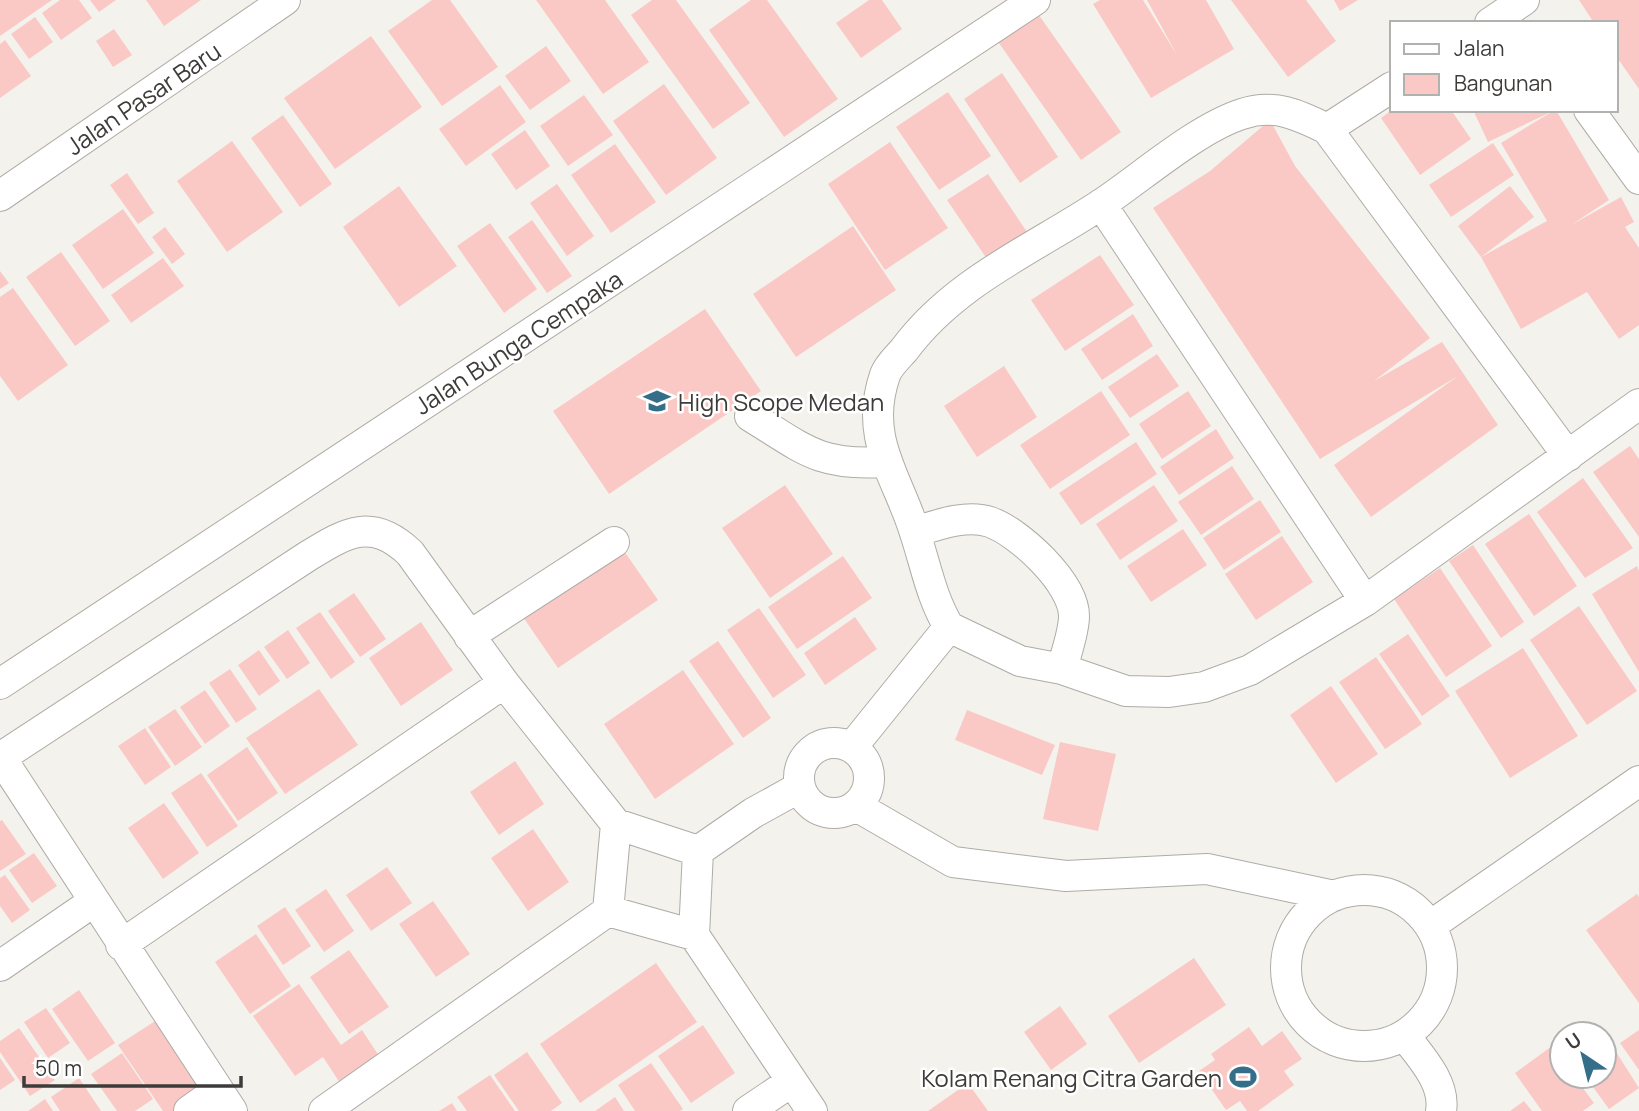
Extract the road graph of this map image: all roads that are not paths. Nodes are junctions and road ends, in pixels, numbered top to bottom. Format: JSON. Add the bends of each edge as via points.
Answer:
{"nodes":[{"id":1,"x":285,"y":0,"type":"edge"},
{"id":2,"x":1035,"y":0,"type":"edge"},
{"id":3,"x":1390,"y":88,"type":"edge"},
{"id":4,"x":1590,"y":112,"type":"edge"},
{"id":5,"x":1327,"y":129,"type":"junction"},
{"id":6,"x":1639,"y":179,"type":"edge"},
{"id":7,"x":0,"y":196,"type":"edge"},
{"id":8,"x":1101,"y":204,"type":"junction"},
{"id":9,"x":1639,"y":404,"type":"edge"},
{"id":10,"x":750,"y":416,"type":"dead end"},
{"id":11,"x":1568,"y":456,"type":"junction"},
{"id":12,"x":884,"y":462,"type":"junction"},
{"id":13,"x":915,"y":532,"type":"junction"},
{"id":14,"x":614,"y":542,"type":"dead end"},
{"id":15,"x":1365,"y":601,"type":"junction"},
{"id":16,"x":948,"y":627,"type":"junction"},
{"id":17,"x":469,"y":636,"type":"junction"},
{"id":18,"x":1062,"y":669,"type":"junction"},
{"id":19,"x":504,"y":682,"type":"junction"},
{"id":20,"x":0,"y":684,"type":"edge"},
{"id":21,"x":852,"y":747,"type":"junction"},
{"id":22,"x":0,"y":758,"type":"edge"},
{"id":23,"x":1639,"y":781,"type":"edge"},
{"id":24,"x":800,"y":787,"type":"junction"},
{"id":25,"x":856,"y":806,"type":"junction"},
{"id":26,"x":616,"y":824,"type":"junction"},
{"id":27,"x":698,"y":851,"type":"junction"},
{"id":28,"x":1334,"y":896,"type":"junction"},
{"id":29,"x":93,"y":902,"type":"junction"},
{"id":30,"x":608,"y":911,"type":"junction"},
{"id":31,"x":1430,"y":926,"type":"junction"},
{"id":32,"x":694,"y":935,"type":"junction"},
{"id":33,"x":121,"y":945,"type":"junction"},
{"id":34,"x":0,"y":967,"type":"edge"},
{"id":35,"x":1404,"y":1035,"type":"junction"},
{"id":36,"x":791,"y":1082,"type":"junction"},
{"id":37,"x":225,"y":1101,"type":"edge"},
{"id":38,"x":189,"y":1111,"type":"edge"},
{"id":39,"x":324,"y":1111,"type":"edge"},
{"id":40,"x":748,"y":1111,"type":"edge"},
{"id":41,"x":812,"y":1111,"type":"edge"},
{"id":42,"x":1441,"y":1111,"type":"edge"}],
"edges":[{"from":1,"to":7,"type":"street","name":"Jalan Pasar Baru"},
{"from":2,"to":20,"type":"street","name":"Jalan Bunga Cempaka"},
{"from":3,"to":5,"type":"street"},
{"from":4,"to":6,"type":"street"},
{"from":5,"to":8,"type":"street","via":[[1284,110],[1264,108],[1240,114],[1210,129]]},
{"from":5,"to":11,"type":"street"},
{"from":8,"to":12,"type":"street","via":[[965,287],[924,323],[886,374],[878,419]]},
{"from":8,"to":15,"type":"street"},
{"from":9,"to":11,"type":"street"},
{"from":10,"to":12,"type":"street","via":[[821,459],[848,464]]},
{"from":11,"to":15,"type":"street"},
{"from":12,"to":13,"type":"street"},
{"from":13,"to":16,"type":"street","via":[[935,603]]},
{"from":13,"to":18,"type":"street","via":[[950,521],[989,521],[1029,545],[1057,577],[1074,615]]},
{"from":14,"to":17,"type":"street"},
{"from":15,"to":18,"type":"street","via":[[1250,670],[1204,687],[1126,691]]},
{"from":16,"to":18,"type":"street","via":[[1020,661]]},
{"from":16,"to":21,"type":"street"},
{"from":17,"to":19,"type":"street"},
{"from":17,"to":22,"type":"street","via":[[424,571],[395,539],[378,531],[357,531],[336,538]]},
{"from":19,"to":26,"type":"street"},
{"from":19,"to":33,"type":"street"},
{"from":21,"to":24,"type":"street","via":[[825,744],[813,750],[799,774]]},
{"from":21,"to":25,"type":"street","via":[[863,757],[870,783]]},
{"from":22,"to":29,"type":"street"},
{"from":23,"to":31,"type":"street"},
{"from":24,"to":25,"type":"street","via":[[806,799],[829,813]]},
{"from":24,"to":27,"type":"street"},
{"from":25,"to":28,"type":"street","via":[[953,862],[1066,876],[1207,869]]},
{"from":26,"to":27,"type":"street"},
{"from":26,"to":30,"type":"street"},
{"from":27,"to":32,"type":"street"},
{"from":28,"to":31,"type":"street","via":[[1360,890],[1388,893],[1412,906]]},
{"from":28,"to":35,"type":"street","via":[[1307,914],[1290,941],[1285,972],[1293,1003],[1313,1028],[1341,1043],[1373,1045]]},
{"from":29,"to":33,"type":"street"},
{"from":29,"to":34,"type":"street"},
{"from":30,"to":32,"type":"street"},
{"from":30,"to":39,"type":"street"},
{"from":31,"to":35,"type":"street","via":[[1440,948],[1439,986],[1423,1019]]},
{"from":32,"to":36,"type":"street"},
{"from":33,"to":37,"type":"street"},
{"from":35,"to":42,"type":"street","via":[[1432,1072]]},
{"from":36,"to":40,"type":"street"},
{"from":36,"to":41,"type":"street"},
{"from":37,"to":38,"type":"street"}]}
